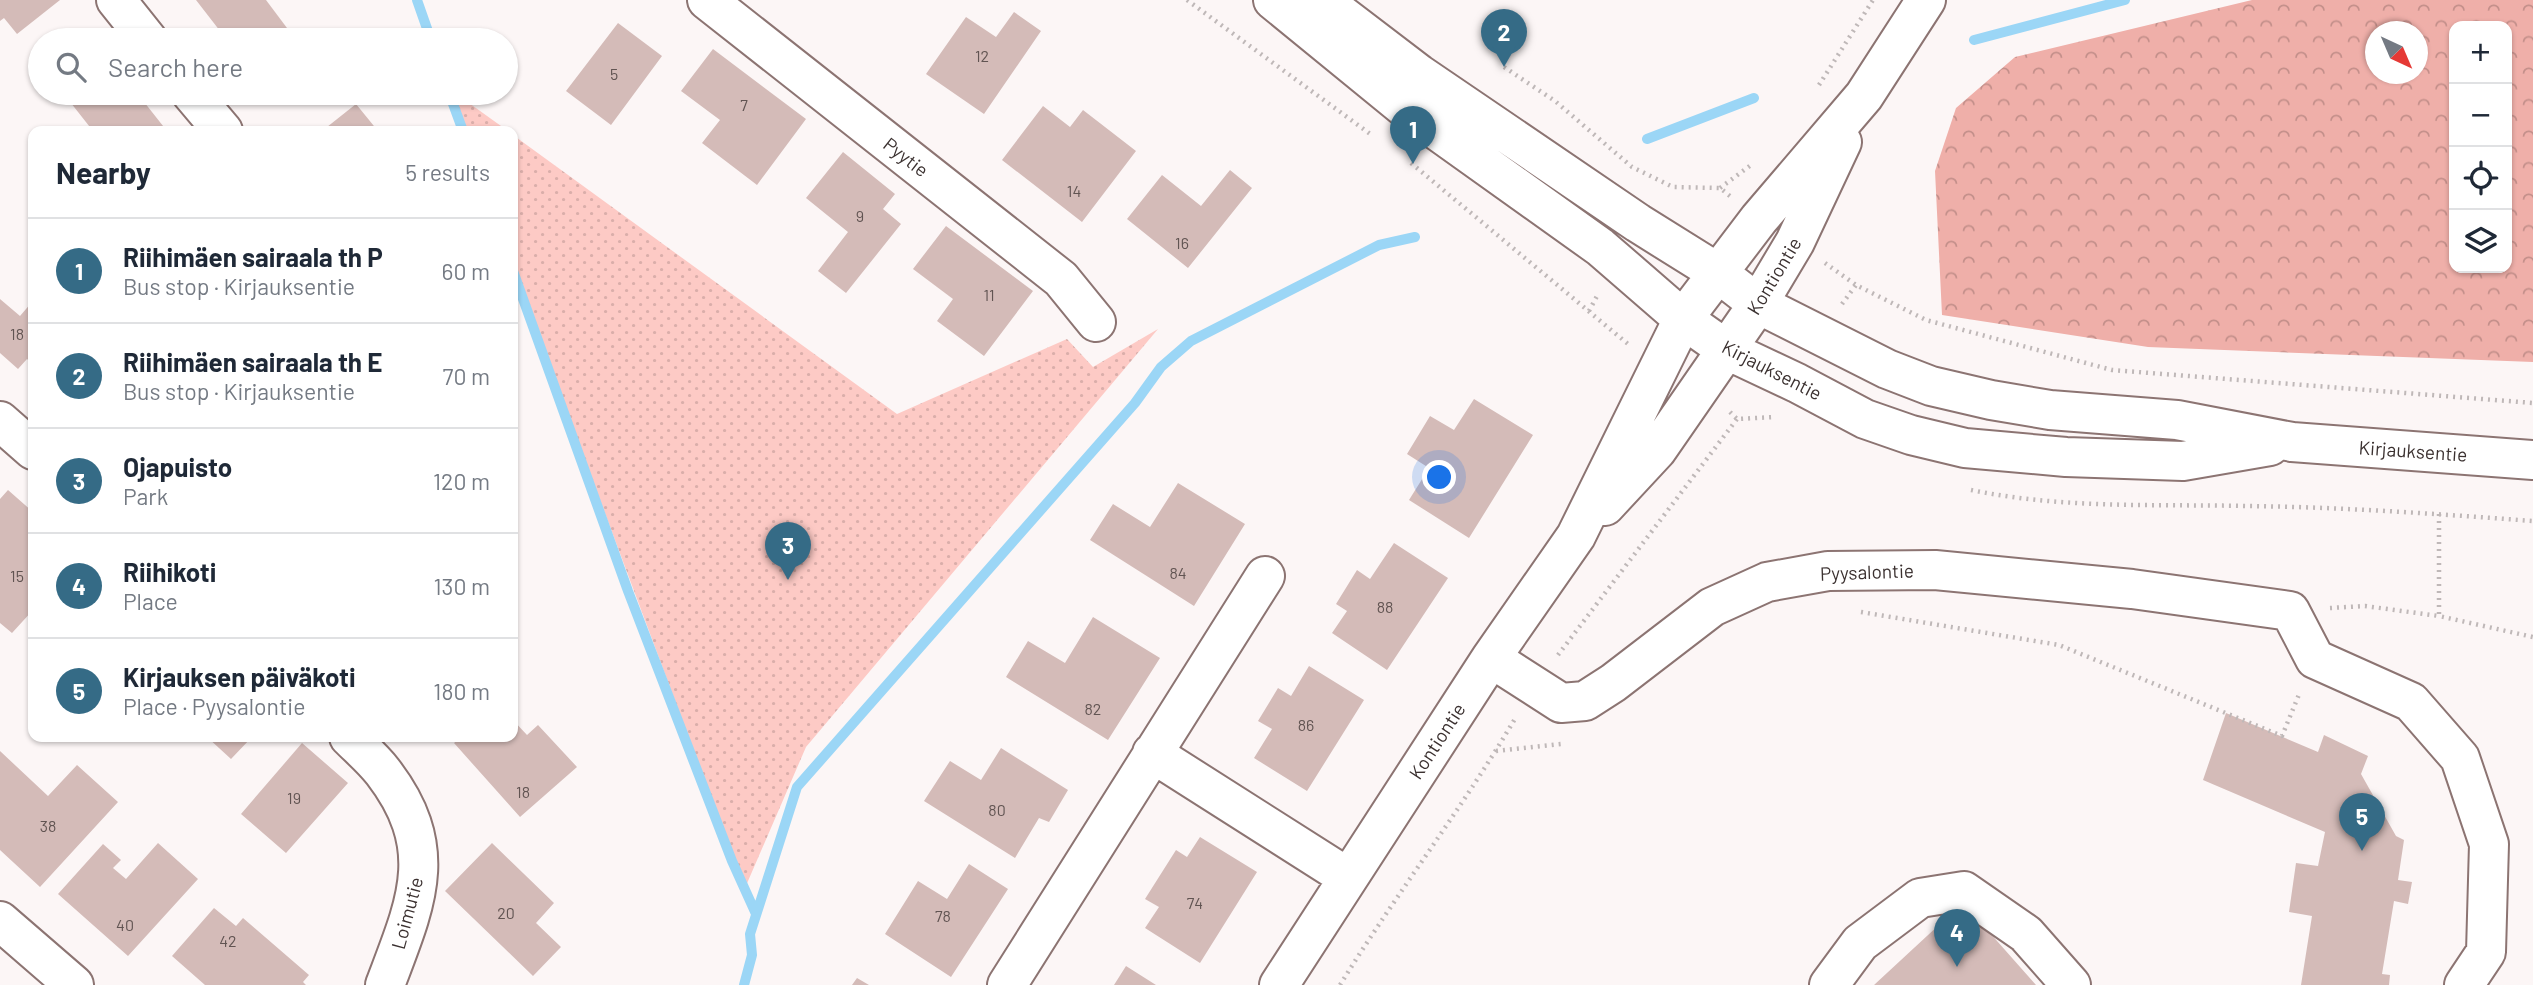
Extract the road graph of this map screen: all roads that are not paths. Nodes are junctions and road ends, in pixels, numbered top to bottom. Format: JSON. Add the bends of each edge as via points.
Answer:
{"nodes":[{"id":1,"x":116,"y":0,"type":"edge"},
{"id":2,"x":707,"y":0,"type":"edge"},
{"id":3,"x":1273,"y":0,"type":"edge"},
{"id":4,"x":1322,"y":0,"type":"edge"},
{"id":5,"x":1926,"y":0,"type":"edge"},
{"id":6,"x":138,"y":28,"type":"edge"},
{"id":7,"x":1864,"y":96,"type":"junction"},
{"id":8,"x":201,"y":105,"type":"edge"},
{"id":9,"x":218,"y":126,"type":"edge"},
{"id":10,"x":1718,"y":273,"type":"junction"},
{"id":11,"x":1758,"y":304,"type":"junction"},
{"id":12,"x":1683,"y":319,"type":"junction"},
{"id":13,"x":1096,"y":322,"type":"dead end"},
{"id":14,"x":1727,"y":350,"type":"junction"},
{"id":15,"x":0,"y":421,"type":"edge"},
{"id":16,"x":2292,"y":442,"type":"junction"},
{"id":17,"x":28,"y":446,"type":"edge"},
{"id":18,"x":2533,"y":460,"type":"edge"},
{"id":19,"x":1576,"y":536,"type":"junction"},
{"id":20,"x":1265,"y":576,"type":"dead end"},
{"id":21,"x":1491,"y":659,"type":"junction"},
{"id":22,"x":354,"y":742,"type":"edge"},
{"id":23,"x":1152,"y":753,"type":"junction"},
{"id":24,"x":1347,"y":877,"type":"junction"},
{"id":25,"x":0,"y":921,"type":"edge"},
{"id":26,"x":74,"y":985,"type":"edge"},
{"id":27,"x":385,"y":985,"type":"edge"},
{"id":28,"x":1007,"y":985,"type":"edge"},
{"id":29,"x":1279,"y":985,"type":"edge"},
{"id":30,"x":1829,"y":985,"type":"edge"},
{"id":31,"x":2071,"y":985,"type":"edge"},
{"id":32,"x":2464,"y":985,"type":"edge"}],
"edges":[{"from":1,"to":6,"type":"street"},
{"from":2,"to":13,"type":"street","name":"Pyytie","via":[[1061,279]]},
{"from":3,"to":12,"type":"street","name":"Kirjauksentie","via":[[1404,107],[1600,247]]},
{"from":4,"to":10,"type":"street","name":"Kirjauksentie","via":[[1419,74]]},
{"from":5,"to":7,"type":"street","name":"Kontiontie"},
{"from":7,"to":10,"type":"street","name":"Kontiontie"},
{"from":7,"to":11,"type":"street","name":"Kontiontie","via":[[1795,242]]},
{"from":8,"to":9,"type":"street"},
{"from":10,"to":11,"type":"street","name":"Kirjauksentie"},
{"from":10,"to":12,"type":"street","name":"Kontiontie"},
{"from":11,"to":14,"type":"street","name":"Kontiontie"},
{"from":11,"to":16,"type":"street","name":"Kirjauksentie","via":[[1931,386],[2050,410],[2176,420]]},
{"from":12,"to":14,"type":"street","name":"Kirjauksentie"},
{"from":12,"to":19,"type":"street","name":"Kontiontie"},
{"from":14,"to":16,"type":"street","name":"Kirjauksentie","via":[[1866,419],[1965,448],[2183,461]]},
{"from":14,"to":19,"type":"street","name":"Kontiontie","via":[[1657,450]]},
{"from":15,"to":17,"type":"street"},
{"from":16,"to":18,"type":"street","name":"Kirjauksentie"},
{"from":19,"to":21,"type":"street","name":"Kontiontie"},
{"from":20,"to":23,"type":"street"},
{"from":21,"to":24,"type":"street","name":"Kontiontie"},
{"from":21,"to":32,"type":"street","name":"Pyysalontie","via":[[1561,703],[1586,701],[1712,607],[1767,582],[1828,571],[1935,570],[2132,589],[2290,611],[2315,659],[2411,702],[2460,758],[2488,844],[2486,952]]},
{"from":22,"to":27,"type":"street","name":"Loimutie","via":[[397,792],[414,825],[420,857],[409,918]]},
{"from":23,"to":24,"type":"street"},
{"from":23,"to":28,"type":"street"},
{"from":24,"to":29,"type":"street","name":"Kontiontie"},
{"from":25,"to":26,"type":"street"},
{"from":30,"to":31,"type":"street","via":[[1860,943],[1920,898],[1964,891],[2026,934]]}]}
